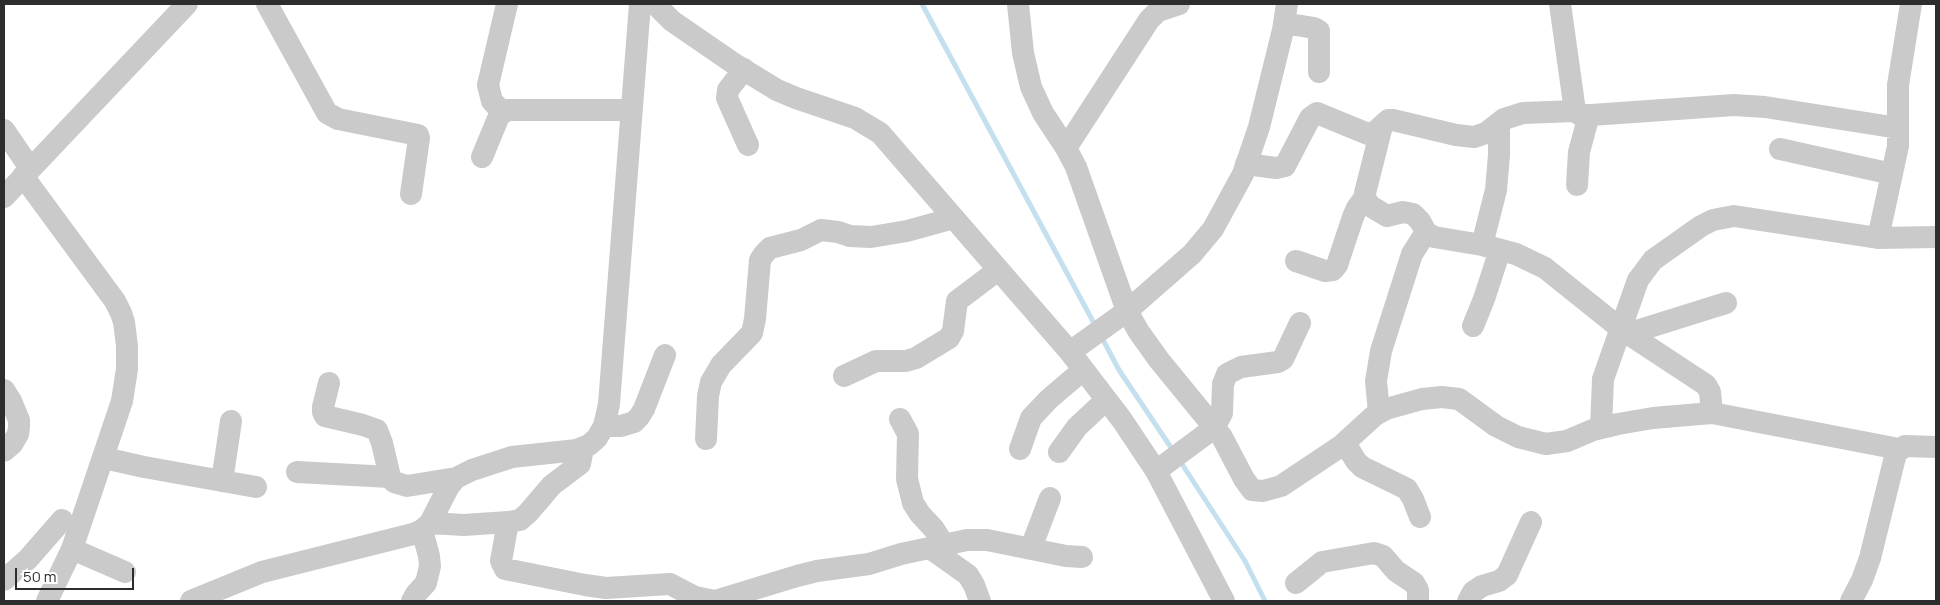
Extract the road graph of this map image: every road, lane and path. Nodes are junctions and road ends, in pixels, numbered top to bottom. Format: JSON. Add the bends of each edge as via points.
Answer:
{"nodes":[{"id":1,"x":186,"y":4,"type":"edge"},
{"id":2,"x":267,"y":4,"type":"edge"},
{"id":3,"x":507,"y":4,"type":"edge"},
{"id":4,"x":640,"y":4,"type":"edge"},
{"id":5,"x":654,"y":4,"type":"edge"},
{"id":6,"x":1018,"y":4,"type":"edge"},
{"id":7,"x":1178,"y":4,"type":"edge"},
{"id":8,"x":1560,"y":4,"type":"edge"},
{"id":9,"x":1911,"y":4,"type":"edge"},
{"id":10,"x":1285,"y":13,"type":"edge"},
{"id":11,"x":744,"y":69,"type":"junction"},
{"id":12,"x":1319,"y":72,"type":"dead end"},
{"id":13,"x":631,"y":110,"type":"junction"},
{"id":14,"x":502,"y":112,"type":"junction"},
{"id":15,"x":1582,"y":113,"type":"junction"},
{"id":16,"x":1499,"y":122,"type":"junction"},
{"id":17,"x":1382,"y":126,"type":"junction"},
{"id":18,"x":1898,"y":128,"type":"junction"},
{"id":19,"x":4,"y":130,"type":"edge"},
{"id":20,"x":748,"y":146,"type":"dead end"},
{"id":21,"x":1066,"y":148,"type":"junction"},
{"id":22,"x":1780,"y":149,"type":"dead end"},
{"id":23,"x":482,"y":157,"type":"dead end"},
{"id":24,"x":1246,"y":164,"type":"junction"},
{"id":25,"x":27,"y":172,"type":"junction"},
{"id":26,"x":1892,"y":174,"type":"junction"},
{"id":27,"x":1577,"y":185,"type":"dead end"},
{"id":28,"x":411,"y":194,"type":"dead end"},
{"id":29,"x":4,"y":197,"type":"edge"},
{"id":30,"x":1365,"y":197,"type":"junction"},
{"id":31,"x":954,"y":218,"type":"junction"},
{"id":32,"x":1426,"y":232,"type":"junction"},
{"id":33,"x":1936,"y":237,"type":"edge"},
{"id":34,"x":1878,"y":238,"type":"junction"},
{"id":35,"x":1491,"y":247,"type":"junction"},
{"id":36,"x":1296,"y":261,"type":"dead end"},
{"id":37,"x":998,"y":270,"type":"junction"},
{"id":38,"x":1726,"y":303,"type":"dead end"},
{"id":39,"x":1122,"y":314,"type":"junction"},
{"id":40,"x":1300,"y":323,"type":"dead end"},
{"id":41,"x":1473,"y":326,"type":"dead end"},
{"id":42,"x":1624,"y":332,"type":"junction"},
{"id":43,"x":1074,"y":349,"type":"junction"},
{"id":44,"x":665,"y":354,"type":"dead end"},
{"id":45,"x":1083,"y":370,"type":"junction"},
{"id":46,"x":844,"y":376,"type":"dead end"},
{"id":47,"x":329,"y":383,"type":"dead end"},
{"id":48,"x":4,"y":390,"type":"edge"},
{"id":49,"x":1106,"y":400,"type":"junction"},
{"id":50,"x":1712,"y":412,"type":"junction"},
{"id":51,"x":1379,"y":413,"type":"junction"},
{"id":52,"x":900,"y":419,"type":"dead end"},
{"id":53,"x":231,"y":422,"type":"dead end"},
{"id":54,"x":604,"y":426,"type":"junction"},
{"id":55,"x":1601,"y":428,"type":"junction"},
{"id":56,"x":1208,"y":433,"type":"junction"},
{"id":57,"x":706,"y":439,"type":"dead end"},
{"id":58,"x":1345,"y":443,"type":"junction"},
{"id":59,"x":1936,"y":447,"type":"edge"},
{"id":60,"x":583,"y":448,"type":"junction"},
{"id":61,"x":1020,"y":449,"type":"dead end"},
{"id":62,"x":1898,"y":450,"type":"junction"},
{"id":63,"x":4,"y":451,"type":"edge"},
{"id":64,"x":1059,"y":452,"type":"dead end"},
{"id":65,"x":104,"y":458,"type":"junction"},
{"id":66,"x":1163,"y":466,"type":"junction"},
{"id":67,"x":297,"y":472,"type":"dead end"},
{"id":68,"x":390,"y":477,"type":"junction"},
{"id":69,"x":456,"y":478,"type":"junction"},
{"id":70,"x":222,"y":481,"type":"junction"},
{"id":71,"x":256,"y":487,"type":"dead end"},
{"id":72,"x":1050,"y":498,"type":"dead end"},
{"id":73,"x":1420,"y":517,"type":"dead end"},
{"id":74,"x":62,"y":520,"type":"dead end"},
{"id":75,"x":508,"y":522,"type":"junction"},
{"id":76,"x":1531,"y":522,"type":"dead end"},
{"id":77,"x":426,"y":526,"type":"junction"},
{"id":78,"x":937,"y":546,"type":"junction"},
{"id":79,"x":1031,"y":548,"type":"junction"},
{"id":80,"x":72,"y":549,"type":"junction"},
{"id":81,"x":1082,"y":557,"type":"dead end"},
{"id":82,"x":124,"y":572,"type":"dead end"},
{"id":83,"x":243,"y":579,"type":"junction"},
{"id":84,"x":4,"y":580,"type":"edge"},
{"id":85,"x":1296,"y":583,"type":"dead end"},
{"id":86,"x":612,"y":594,"type":"edge"},
{"id":87,"x":1470,"y":600,"type":"edge"},
{"id":88,"x":47,"y":601,"type":"edge"},
{"id":89,"x":191,"y":601,"type":"edge"},
{"id":90,"x":236,"y":601,"type":"edge"},
{"id":91,"x":412,"y":601,"type":"edge"},
{"id":92,"x":980,"y":601,"type":"edge"},
{"id":93,"x":1224,"y":601,"type":"edge"},
{"id":94,"x":1418,"y":601,"type":"edge"},
{"id":95,"x":1851,"y":601,"type":"edge"}],
"edges":[{"from":1,"to":25,"type":"street"},
{"from":2,"to":28,"type":"street","via":[[327,113],[338,119],[418,135]]},
{"from":3,"to":14,"type":"street","via":[[488,85],[492,101]]},
{"from":4,"to":13,"type":"street"},
{"from":5,"to":11,"type":"street","via":[[672,21]]},
{"from":6,"to":21,"type":"street","via":[[1023,53],[1031,87],[1043,113]]},
{"from":7,"to":21,"type":"street","via":[[1158,11],[1149,20]]},
{"from":8,"to":15,"type":"street"},
{"from":9,"to":18,"type":"street","via":[[1898,85]]},
{"from":10,"to":12,"type":"street","via":[[1317,29]]},
{"from":10,"to":24,"type":"street","via":[[1259,127]]},
{"from":11,"to":20,"type":"street","via":[[728,90],[727,98]]},
{"from":11,"to":31,"type":"street","via":[[778,90],[855,118],[880,133]]},
{"from":13,"to":14,"type":"street","via":[[522,109]]},
{"from":13,"to":54,"type":"street","via":[[609,404]]},
{"from":14,"to":23,"type":"street"},
{"from":15,"to":16,"type":"street","via":[[1522,113]]},
{"from":15,"to":18,"type":"street","via":[[1734,105]]},
{"from":15,"to":27,"type":"street"},
{"from":16,"to":17,"type":"street","via":[[1481,136],[1474,137],[1393,120]]},
{"from":16,"to":35,"type":"street"},
{"from":17,"to":24,"type":"street","via":[[1368,134],[1317,113],[1310,118],[1285,166]]},
{"from":17,"to":30,"type":"street"},
{"from":18,"to":26,"type":"street"},
{"from":19,"to":25,"type":"street"},
{"from":21,"to":39,"type":"street","via":[[1100,231]]},
{"from":22,"to":26,"type":"street"},
{"from":24,"to":39,"type":"street","via":[[1225,208],[1203,242]]},
{"from":25,"to":29,"type":"street"},
{"from":25,"to":65,"type":"street","via":[[115,301],[124,322],[127,346],[125,388]]},
{"from":26,"to":34,"type":"street"},
{"from":30,"to":32,"type":"street","via":[[1385,216],[1404,212],[1413,214]]},
{"from":30,"to":36,"type":"street","via":[[1353,217],[1335,268],[1324,271]]},
{"from":31,"to":37,"type":"street"},
{"from":31,"to":57,"type":"street","via":[[871,237],[821,230],[801,240],[770,248],[760,260],[752,333],[721,365],[711,382]]},
{"from":32,"to":35,"type":"street","via":[[1434,237]]},
{"from":32,"to":51,"type":"street","via":[[1412,254],[1381,351],[1376,381]]},
{"from":33,"to":34,"type":"street"},
{"from":34,"to":42,"type":"street","via":[[1734,216],[1713,220],[1653,260],[1638,280]]},
{"from":35,"to":41,"type":"street","via":[[1484,299]]},
{"from":35,"to":42,"type":"street","via":[[1532,260],[1545,268]]},
{"from":37,"to":43,"type":"street"},
{"from":37,"to":46,"type":"street","via":[[957,301],[954,331],[949,338],[910,361],[876,361]]},
{"from":38,"to":42,"type":"street"},
{"from":39,"to":43,"type":"street"},
{"from":39,"to":56,"type":"street","via":[[1159,360]]},
{"from":40,"to":56,"type":"street","via":[[1284,359],[1241,367],[1227,374],[1223,384],[1222,413]]},
{"from":42,"to":50,"type":"street","via":[[1706,385]]},
{"from":42,"to":55,"type":"street","via":[[1603,379]]},
{"from":43,"to":45,"type":"street"},
{"from":44,"to":54,"type":"street","via":[[639,417],[620,426]]},
{"from":45,"to":49,"type":"street"},
{"from":45,"to":61,"type":"street","via":[[1031,418]]},
{"from":47,"to":68,"type":"street","via":[[323,407],[325,416],[377,430]]},
{"from":48,"to":63,"type":"street","via":[[19,420],[18,434]]},
{"from":49,"to":64,"type":"street","via":[[1077,426]]},
{"from":49,"to":66,"type":"street"},
{"from":50,"to":55,"type":"street"},
{"from":50,"to":62,"type":"street"},
{"from":51,"to":55,"type":"street","via":[[1422,399],[1450,398],[1460,399],[1488,421],[1518,437],[1540,443],[1562,443]]},
{"from":51,"to":58,"type":"street"},
{"from":52,"to":78,"type":"street","via":[[908,434],[907,480],[913,503],[934,529]]},
{"from":53,"to":70,"type":"street"},
{"from":54,"to":60,"type":"street","via":[[597,438]]},
{"from":56,"to":58,"type":"street","via":[[1222,437],[1248,486],[1256,491],[1281,486]]},
{"from":56,"to":66,"type":"street"},
{"from":58,"to":73,"type":"street","via":[[1362,467],[1408,489]]},
{"from":59,"to":62,"type":"street","via":[[1911,445]]},
{"from":60,"to":69,"type":"street","via":[[512,457]]},
{"from":60,"to":75,"type":"street","via":[[580,464],[552,485],[525,516]]},
{"from":62,"to":95,"type":"street","via":[[1892,462],[1870,558]]},
{"from":65,"to":70,"type":"street"},
{"from":65,"to":80,"type":"street"},
{"from":66,"to":93,"type":"street"},
{"from":67,"to":68,"type":"street"},
{"from":68,"to":69,"type":"street","via":[[394,482],[407,486]]},
{"from":69,"to":77,"type":"street"},
{"from":70,"to":71,"type":"street"},
{"from":72,"to":79,"type":"street"},
{"from":74,"to":84,"type":"street","via":[[28,559]]},
{"from":75,"to":77,"type":"street"},
{"from":75,"to":86,"type":"street","via":[[501,561],[505,569]]},
{"from":76,"to":87,"type":"street","via":[[1507,576],[1482,586]]},
{"from":77,"to":83,"type":"street","via":[[413,534],[288,564]]},
{"from":77,"to":91,"type":"street","via":[[430,566],[426,583]]},
{"from":78,"to":79,"type":"street","via":[[987,540]]},
{"from":78,"to":86,"type":"street","via":[[869,564],[817,571],[715,600],[695,597],[670,584]]},
{"from":78,"to":92,"type":"street","via":[[968,576]]},
{"from":79,"to":81,"type":"street"},
{"from":80,"to":82,"type":"street"},
{"from":80,"to":88,"type":"street"},
{"from":83,"to":89,"type":"street"},
{"from":83,"to":90,"type":"street"},
{"from":85,"to":94,"type":"street","via":[[1322,562],[1374,553],[1383,556],[1396,571],[1417,586]]}]}
